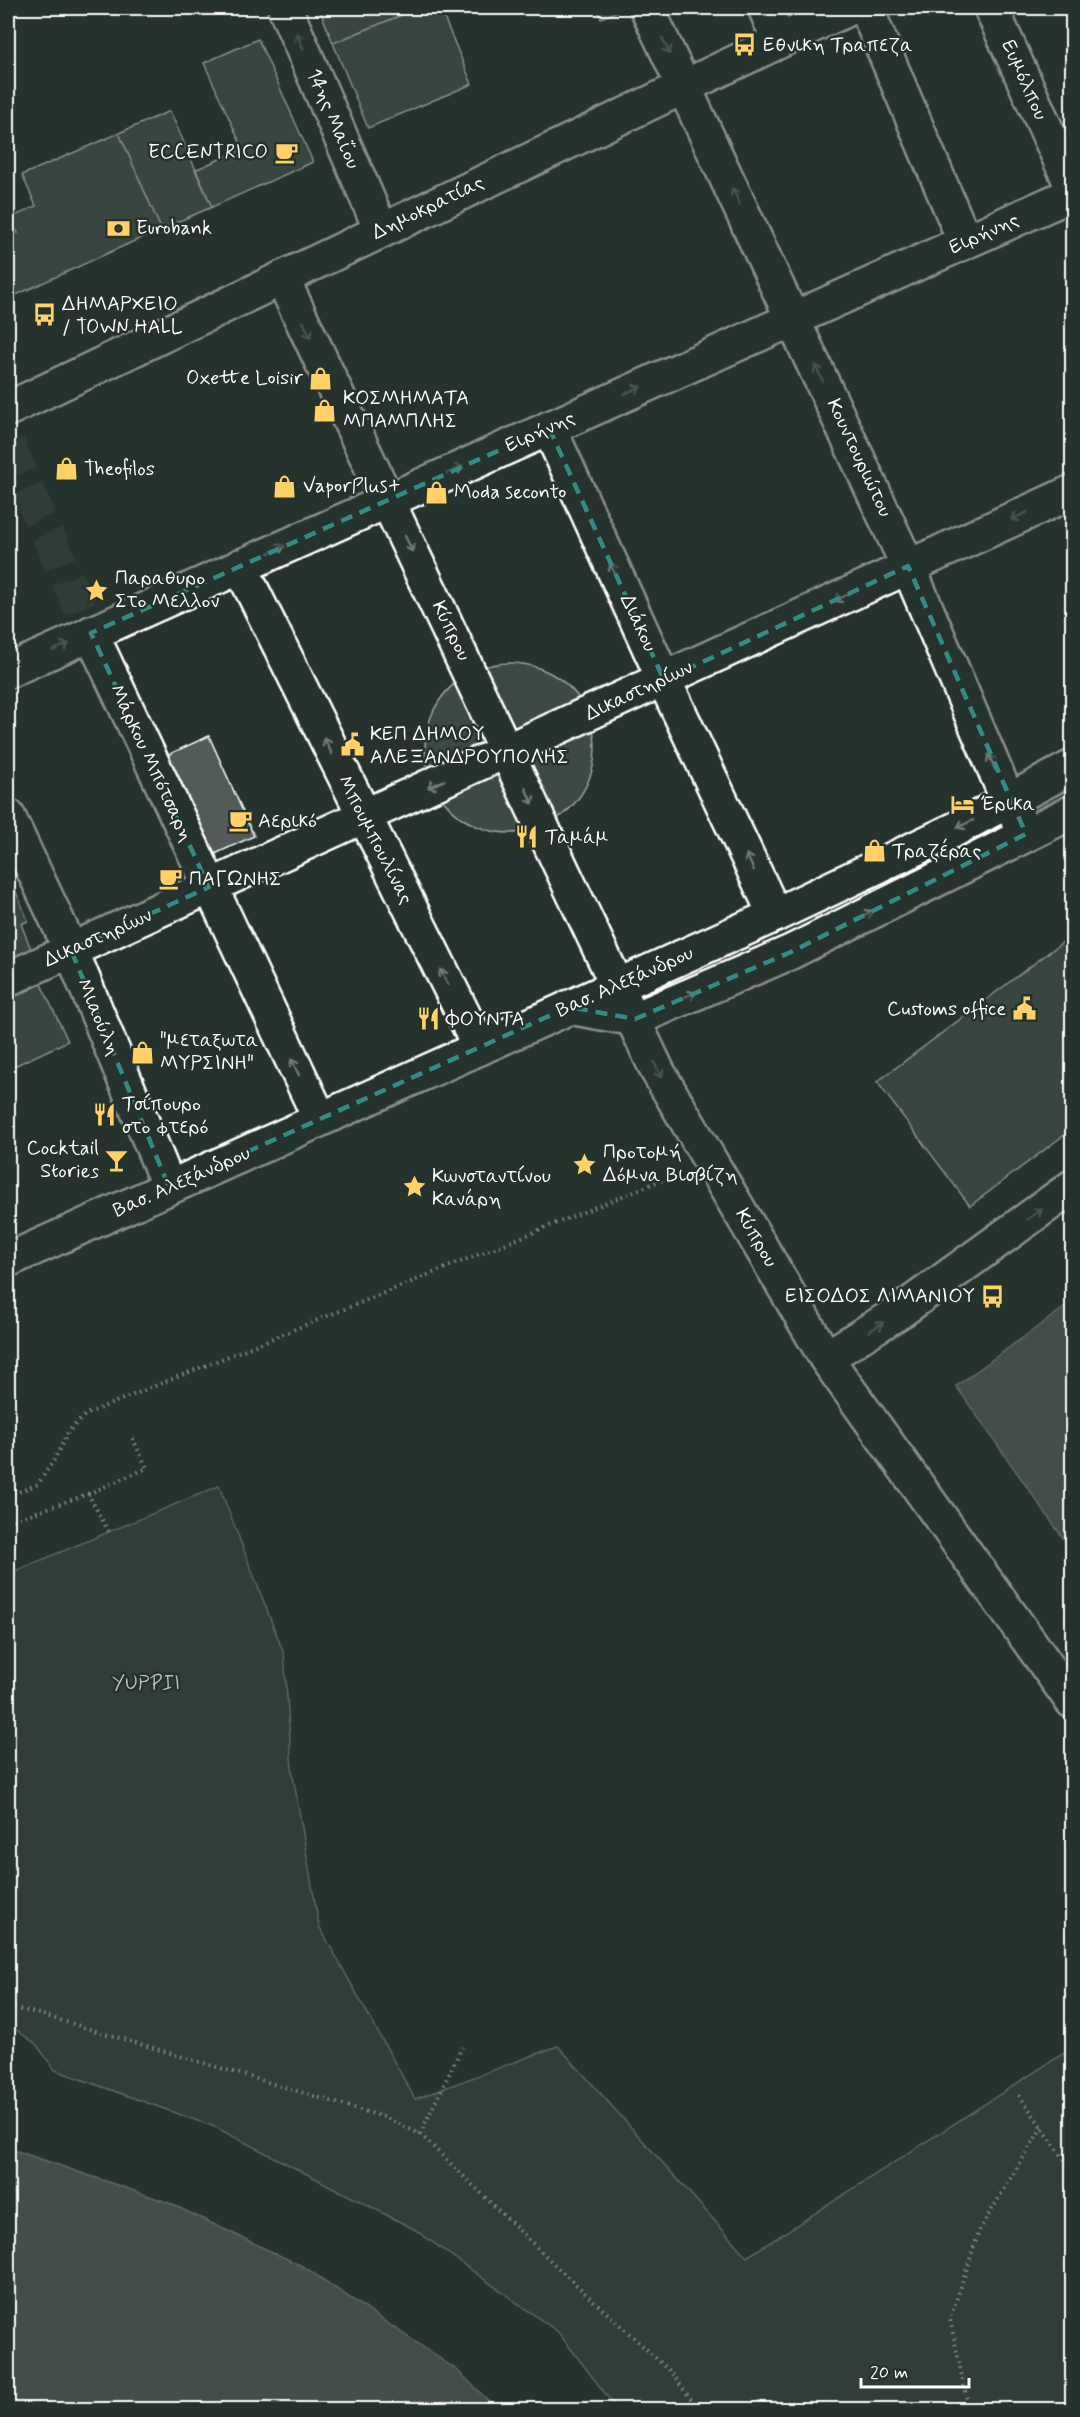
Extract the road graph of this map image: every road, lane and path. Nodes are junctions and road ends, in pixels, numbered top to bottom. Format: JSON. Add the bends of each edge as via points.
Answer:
{"nodes":[{"id":1,"x":285,"y":8,"type":"edge"},
{"id":2,"x":647,"y":8,"type":"edge"},
{"id":3,"x":765,"y":8,"type":"edge"},
{"id":4,"x":849,"y":8,"type":"edge"},
{"id":5,"x":866,"y":8,"type":"edge"},
{"id":6,"x":991,"y":8,"type":"edge"},
{"id":7,"x":779,"y":40,"type":"junction"},
{"id":8,"x":684,"y":85,"type":"junction"},
{"id":9,"x":1072,"y":186,"type":"edge"},
{"id":10,"x":1072,"y":194,"type":"edge"},
{"id":11,"x":381,"y":230,"type":"junction"},
{"id":12,"x":965,"y":242,"type":"junction"},
{"id":13,"x":282,"y":278,"type":"junction"},
{"id":14,"x":794,"y":318,"type":"junction"},
{"id":15,"x":8,"y":410,"type":"edge"},
{"id":16,"x":549,"y":428,"type":"junction"},
{"id":17,"x":1072,"y":492,"type":"edge"},
{"id":18,"x":388,"y":500,"type":"junction"},
{"id":19,"x":240,"y":566,"type":"junction"},
{"id":20,"x":908,"y":566,"type":"junction"},
{"id":21,"x":91,"y":633,"type":"junction"},
{"id":22,"x":8,"y":670,"type":"edge"},
{"id":23,"x":664,"y":680,"type":"junction"},
{"id":24,"x":508,"y":751,"type":"junction"},
{"id":25,"x":1072,"y":767,"type":"edge"},
{"id":26,"x":1009,"y":802,"type":"junction"},
{"id":27,"x":1072,"y":812,"type":"edge"},
{"id":28,"x":8,"y":816,"type":"edge"},
{"id":29,"x":363,"y":817,"type":"junction"},
{"id":30,"x":1026,"y":834,"type":"junction"},
{"id":31,"x":209,"y":887,"type":"junction"},
{"id":32,"x":775,"y":915,"type":"junction"},
{"id":33,"x":70,"y":950,"type":"junction"},
{"id":34,"x":8,"y":979,"type":"edge"},
{"id":35,"x":618,"y":986,"type":"junction"},
{"id":36,"x":569,"y":1007,"type":"junction"},
{"id":37,"x":634,"y":1019,"type":"junction"},
{"id":38,"x":480,"y":1048,"type":"junction"},
{"id":39,"x":320,"y":1119,"type":"junction"},
{"id":40,"x":711,"y":1160,"type":"junction"},
{"id":41,"x":169,"y":1187,"type":"junction"},
{"id":42,"x":1072,"y":1187,"type":"edge"},
{"id":43,"x":8,"y":1260,"type":"edge"},
{"id":44,"x":826,"y":1358,"type":"junction"},
{"id":45,"x":132,"y":1437,"type":"dead end"},
{"id":46,"x":88,"y":1494,"type":"junction"},
{"id":47,"x":8,"y":1496,"type":"edge"},
{"id":48,"x":8,"y":1522,"type":"edge"},
{"id":49,"x":109,"y":1532,"type":"dead end"},
{"id":50,"x":1072,"y":1701,"type":"edge"},
{"id":51,"x":8,"y":2007,"type":"edge"},
{"id":52,"x":462,"y":2048,"type":"dead end"},
{"id":53,"x":1019,"y":2096,"type":"dead end"},
{"id":54,"x":1042,"y":2127,"type":"junction"},
{"id":55,"x":420,"y":2134,"type":"junction"},
{"id":56,"x":1072,"y":2170,"type":"edge"},
{"id":57,"x":699,"y":2409,"type":"edge"},
{"id":58,"x":969,"y":2409,"type":"edge"}],
"edges":[{"from":11,"to":1,"type":"street","name":"14ης Μαΐου","one_way":true},
{"from":2,"to":8,"type":"street","name":"Κουντουριώτου","one_way":true},
{"from":3,"to":7,"type":"street"},
{"from":4,"to":7,"type":"street","name":"Δημοκρατίας"},
{"from":5,"to":12,"type":"street"},
{"from":6,"to":9,"type":"street","name":"Ευμόλπου"},
{"from":7,"to":8,"type":"street","name":"Δημοκρατίας"},
{"from":8,"to":11,"type":"street","name":"Δημοκρατίας"},
{"from":14,"to":8,"type":"street","name":"Κουντουριώτου","one_way":true},
{"from":10,"to":12,"type":"street","name":"Ειρήνης"},
{"from":11,"to":13,"type":"street","name":"Δημοκρατίας"},
{"from":12,"to":14,"type":"street","name":"Ειρήνης"},
{"from":13,"to":15,"type":"street","name":"Δημοκρατίας"},
{"from":13,"to":18,"type":"street","name":"Κύπρου","one_way":true},
{"from":16,"to":14,"type":"street","name":"Ειρήνης","one_way":true},
{"from":20,"to":14,"type":"street","name":"Κουντουριώτου","one_way":true},
{"from":18,"to":16,"type":"street","name":"Ειρήνης","one_way":true},
{"from":23,"to":16,"type":"street","name":"Διάκου","one_way":true},
{"from":17,"to":20,"type":"street","name":"Δικαστηρίων","one_way":true},
{"from":19,"to":18,"type":"street","name":"Ειρήνης","one_way":true},
{"from":18,"to":24,"type":"street","name":"Κύπρου","one_way":true},
{"from":19,"to":21,"type":"street","name":"Ειρήνης"},
{"from":29,"to":19,"type":"street","name":"Μπουμπουλίνας","one_way":true},
{"from":20,"to":23,"type":"street","name":"Δικαστηρίων","one_way":true},
{"from":26,"to":20,"type":"street","name":"Κουντουριώτου","one_way":true},
{"from":22,"to":21,"type":"street","name":"Ειρήνης","one_way":true},
{"from":21,"to":31,"type":"street","name":"Μάρκου Μπότσαρη"},
{"from":23,"to":24,"type":"street","name":"Δικαστηρίων"},
{"from":32,"to":23,"type":"street","name":"Διάκου","one_way":true},
{"from":24,"to":29,"type":"street","name":"Δικαστηρίων","one_way":true},
{"from":24,"to":35,"type":"street","name":"Κύπρου","one_way":true},
{"from":25,"to":26,"type":"street","name":"Βασ. Αλεξάνδρου"},
{"from":26,"to":30,"type":"street","name":"Κουντουριώτου"},
{"from":26,"to":32,"type":"street","name":"Βασ. Αλεξάνδρου","one_way":true},
{"from":27,"to":30,"type":"street","name":"Βασ. Αλεξάνδρου"},
{"from":28,"to":33,"type":"street","name":"Μιαούλη"},
{"from":29,"to":31,"type":"street","name":"Δικαστηρίων"},
{"from":38,"to":29,"type":"street","name":"Μπουμπουλίνας","one_way":true},
{"from":37,"to":30,"type":"street","name":"Βασ. Αλεξάνδρου","one_way":true,"via":[[791,952]]},
{"from":31,"to":33,"type":"street","name":"Δικαστηρίων"},
{"from":39,"to":31,"type":"street","name":"Μάρκου Μπότσαρη","one_way":true},
{"from":32,"to":35,"type":"street","name":"Βασ. Αλεξάνδρου"},
{"from":33,"to":34,"type":"street","name":"Δικαστηρίων"},
{"from":33,"to":41,"type":"street","name":"Μιαούλη"},
{"from":35,"to":36,"type":"street","name":"Βασ. Αλεξάνδρου"},
{"from":35,"to":37,"type":"street","name":"Κύπρου"},
{"from":36,"to":37,"type":"street"},
{"from":36,"to":38,"type":"street","name":"Βασ. Αλεξάνδρου"},
{"from":37,"to":40,"type":"street","name":"Κύπρου","one_way":true,"via":[[658,1072]]},
{"from":38,"to":39,"type":"street","name":"Βασ. Αλεξάνδρου"},
{"from":39,"to":41,"type":"street","name":"Βασ. Αλεξάνδρου"},
{"from":40,"to":44,"type":"street","name":"Κύπρου"},
{"from":40,"to":47,"type":"path","via":[[86,1414],[68,1432],[38,1484]]},
{"from":41,"to":43,"type":"street","name":"Βασ. Αλεξάνδρου"},
{"from":44,"to":42,"type":"street","one_way":true,"via":[[903,1310]]},
{"from":44,"to":50,"type":"street","name":"Κύπρου"},
{"from":45,"to":46,"type":"path","via":[[147,1468]]},
{"from":46,"to":48,"type":"path"},
{"from":46,"to":49,"type":"path"},
{"from":51,"to":55,"type":"path","via":[[384,2117]]},
{"from":52,"to":55,"type":"path"},
{"from":53,"to":54,"type":"path"},
{"from":54,"to":56,"type":"path"},
{"from":54,"to":58,"type":"path","via":[[980,2229],[950,2319]]},
{"from":55,"to":57,"type":"path","via":[[671,2372]]}]}
